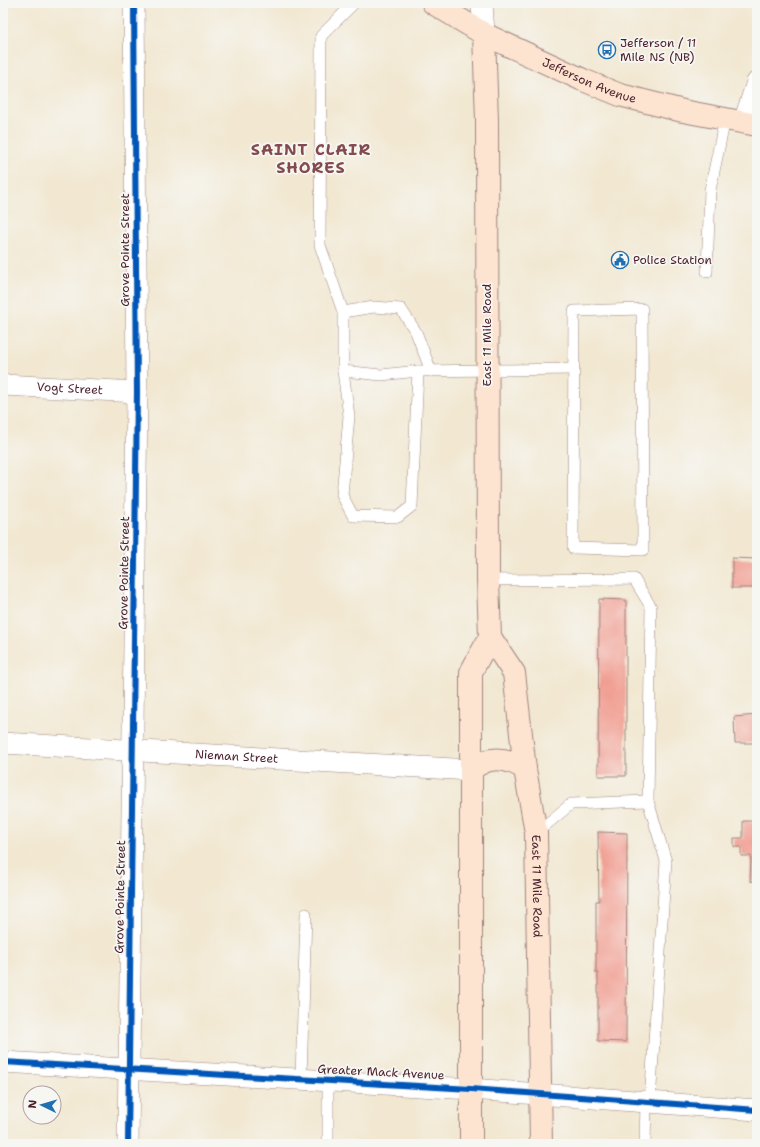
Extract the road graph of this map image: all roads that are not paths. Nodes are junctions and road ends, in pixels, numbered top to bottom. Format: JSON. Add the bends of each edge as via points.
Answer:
{"nodes":[{"id":1,"x":134,"y":3,"type":"edge"},
{"id":2,"x":354,"y":3,"type":"edge"},
{"id":3,"x":433,"y":3,"type":"edge"},
{"id":4,"x":482,"y":3,"type":"edge"},
{"id":5,"x":484,"y":34,"type":"junction"},
{"id":6,"x":757,"y":82,"type":"edge"},
{"id":7,"x":742,"y":122,"type":"edge"},
{"id":8,"x":707,"y":272,"type":"dead end"},
{"id":9,"x":343,"y":312,"type":"junction"},
{"id":10,"x":573,"y":369,"type":"junction"},
{"id":11,"x":487,"y":370,"type":"junction"},
{"id":12,"x":343,"y":371,"type":"junction"},
{"id":13,"x":418,"y":371,"type":"junction"},
{"id":14,"x":431,"y":371,"type":"junction"},
{"id":15,"x":3,"y":384,"type":"edge"},
{"id":16,"x":137,"y":392,"type":"junction"},
{"id":17,"x":488,"y":580,"type":"junction"},
{"id":18,"x":490,"y":637,"type":"junction"},
{"id":19,"x":3,"y":743,"type":"edge"},
{"id":20,"x":132,"y":751,"type":"junction"},
{"id":21,"x":525,"y":769,"type":"junction"},
{"id":22,"x":471,"y":770,"type":"junction"},
{"id":23,"x":648,"y":802,"type":"junction"},
{"id":24,"x":536,"y":833,"type":"junction"},
{"id":25,"x":306,"y":914,"type":"dead end"},
{"id":26,"x":3,"y":1062,"type":"edge"},
{"id":27,"x":129,"y":1069,"type":"junction"},
{"id":28,"x":301,"y":1079,"type":"junction"},
{"id":29,"x":328,"y":1080,"type":"junction"},
{"id":30,"x":471,"y":1089,"type":"junction"},
{"id":31,"x":541,"y":1094,"type":"junction"},
{"id":32,"x":648,"y":1102,"type":"junction"},
{"id":33,"x":757,"y":1110,"type":"edge"},
{"id":34,"x":128,"y":1144,"type":"edge"},
{"id":35,"x":328,"y":1144,"type":"edge"},
{"id":36,"x":471,"y":1144,"type":"edge"},
{"id":37,"x":541,"y":1144,"type":"edge"},
{"id":38,"x":645,"y":1144,"type":"edge"}],
"edges":[{"from":1,"to":16,"type":"street","name":"Grove Pointe Street"},
{"from":2,"to":9,"type":"lane","via":[[321,36],[320,245]]},
{"from":3,"to":5,"type":"main road","name":"Jefferson Avenue"},
{"from":4,"to":5,"type":"street"},
{"from":5,"to":7,"type":"main road","name":"Jefferson Avenue","via":[[620,95]]},
{"from":5,"to":11,"type":"main road","name":"East 11 Mile Road","via":[[487,128]]},
{"from":6,"to":7,"type":"street"},
{"from":7,"to":8,"type":"lane","via":[[710,190]]},
{"from":9,"to":12,"type":"lane"},
{"from":9,"to":14,"type":"lane","via":[[374,307],[401,310],[416,332]]},
{"from":10,"to":10,"type":"lane","via":[[574,311],[642,309],[643,550],[573,548]]},
{"from":10,"to":11,"type":"lane"},
{"from":11,"to":14,"type":"lane"},
{"from":11,"to":17,"type":"main road","name":"East 11 Mile Road"},
{"from":12,"to":13,"type":"lane","via":[[381,375]]},
{"from":12,"to":13,"type":"lane","via":[[349,416],[342,495],[353,516],[373,517],[398,517],[412,506]]},
{"from":13,"to":14,"type":"lane"},
{"from":15,"to":16,"type":"street","name":"Vogt Street"},
{"from":16,"to":20,"type":"street","name":"Grove Pointe Street"},
{"from":17,"to":18,"type":"main road","name":"East 11 Mile Road"},
{"from":17,"to":23,"type":"lane","via":[[634,580],[651,607]]},
{"from":18,"to":21,"type":"main road","name":"East 11 Mile Road","via":[[514,673]]},
{"from":18,"to":22,"type":"main road","via":[[471,672]]},
{"from":19,"to":20,"type":"street","name":"Nieman Street"},
{"from":20,"to":22,"type":"street","name":"Nieman Street"},
{"from":20,"to":27,"type":"street","name":"Grove Pointe Street"},
{"from":21,"to":22,"type":"main road","via":[[514,762],[491,759]]},
{"from":21,"to":24,"type":"main road","name":"East 11 Mile Road"},
{"from":22,"to":30,"type":"main road"},
{"from":23,"to":24,"type":"lane","via":[[571,804]]},
{"from":23,"to":32,"type":"lane","via":[[666,861]]},
{"from":24,"to":31,"type":"main road","name":"East 11 Mile Road"},
{"from":25,"to":28,"type":"lane"},
{"from":26,"to":27,"type":"street","name":"Greater Mack Avenue"},
{"from":27,"to":28,"type":"street","name":"Greater Mack Avenue"},
{"from":27,"to":34,"type":"street","name":"Grove Pointe Street"},
{"from":28,"to":29,"type":"street","name":"Greater Mack Avenue"},
{"from":29,"to":30,"type":"street","name":"Greater Mack Avenue"},
{"from":29,"to":35,"type":"lane"},
{"from":30,"to":31,"type":"street","name":"Greater Mack Avenue"},
{"from":30,"to":36,"type":"main road"},
{"from":31,"to":32,"type":"street","name":"Greater Mack Avenue"},
{"from":31,"to":37,"type":"main road","name":"East 11 Mile Road"},
{"from":32,"to":33,"type":"street","name":"Greater Mack Avenue"},
{"from":32,"to":38,"type":"lane"}]}
